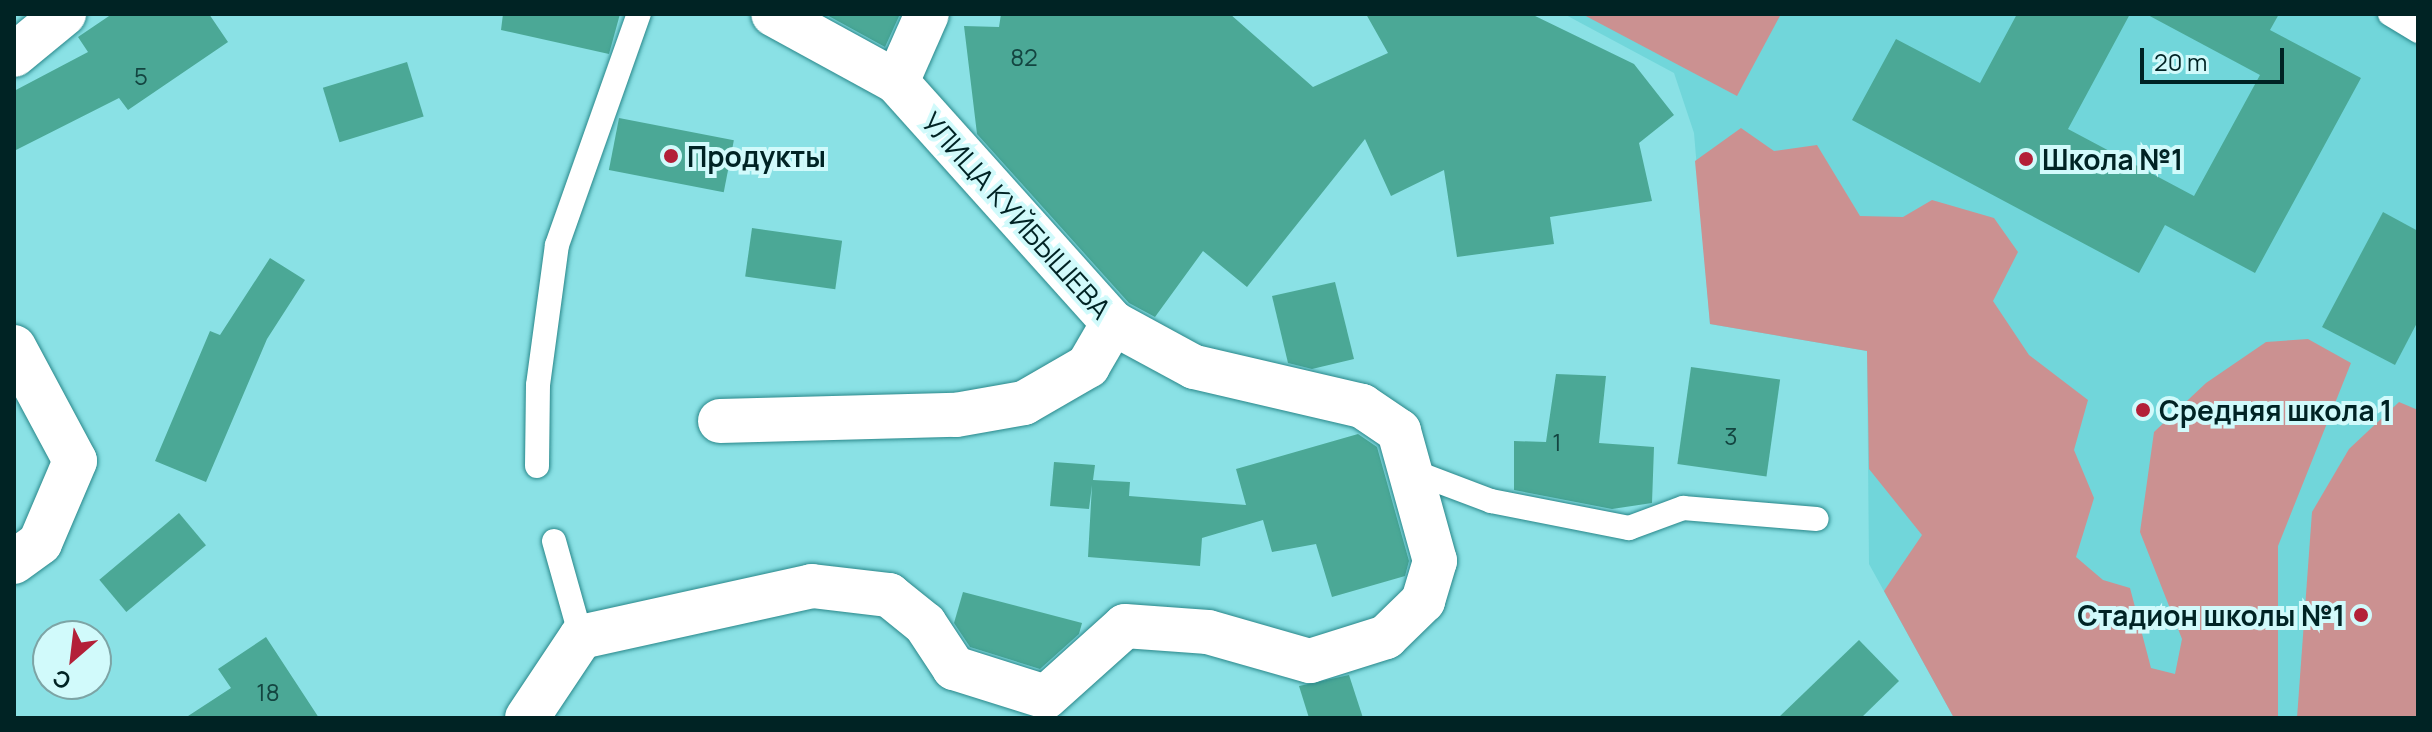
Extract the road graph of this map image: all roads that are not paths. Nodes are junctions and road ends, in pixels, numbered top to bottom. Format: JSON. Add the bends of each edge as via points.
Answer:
{"nodes":[{"id":1,"x":64,"y":14,"type":"edge"},
{"id":2,"x":639,"y":14,"type":"edge"},
{"id":3,"x":773,"y":14,"type":"edge"},
{"id":4,"x":927,"y":14,"type":"edge"},
{"id":5,"x":2390,"y":14,"type":"edge"},
{"id":6,"x":2418,"y":31,"type":"edge"},
{"id":7,"x":14,"y":55,"type":"edge"},
{"id":8,"x":897,"y":82,"type":"junction"},
{"id":9,"x":1113,"y":323,"type":"junction"},
{"id":10,"x":14,"y":347,"type":"edge"},
{"id":11,"x":720,"y":421,"type":"dead end"},
{"id":12,"x":537,"y":466,"type":"dead end"},
{"id":13,"x":1409,"y":470,"type":"junction"},
{"id":14,"x":1817,"y":519,"type":"dead end"},
{"id":15,"x":554,"y":541,"type":"dead end"},
{"id":16,"x":27,"y":552,"type":"edge"},
{"id":17,"x":581,"y":637,"type":"junction"},
{"id":18,"x":527,"y":718,"type":"edge"}],
"edges":[{"from":1,"to":7,"type":"street"},
{"from":2,"to":12,"type":"lane","via":[[557,245],[538,385]]},
{"from":3,"to":8,"type":"street","name":"УЛИЦА КУЙБЫШЕВА"},
{"from":4,"to":8,"type":"street"},
{"from":5,"to":6,"type":"lane"},
{"from":8,"to":9,"type":"street","name":"УЛИЦА КУЙБЫШЕВА"},
{"from":9,"to":11,"type":"street","via":[[1088,366],[1024,403],[956,415]]},
{"from":9,"to":13,"type":"street","name":"УЛИЦА КУЙБЫШЕВА","via":[[1194,367],[1362,406],[1399,431]]},
{"from":10,"to":16,"type":"street","via":[[75,461]]},
{"from":13,"to":14,"type":"lane","via":[[1491,501],[1629,528],[1683,508]]},
{"from":13,"to":17,"type":"street","name":"УЛИЦА КУЙБЫШЕВА","via":[[1435,561],[1423,601],[1386,637],[1310,661],[1208,632],[1125,626],[1069,685],[1046,697],[954,668],[925,624],[889,595],[812,586]]},
{"from":15,"to":17,"type":"lane"},
{"from":17,"to":18,"type":"street"}]}
